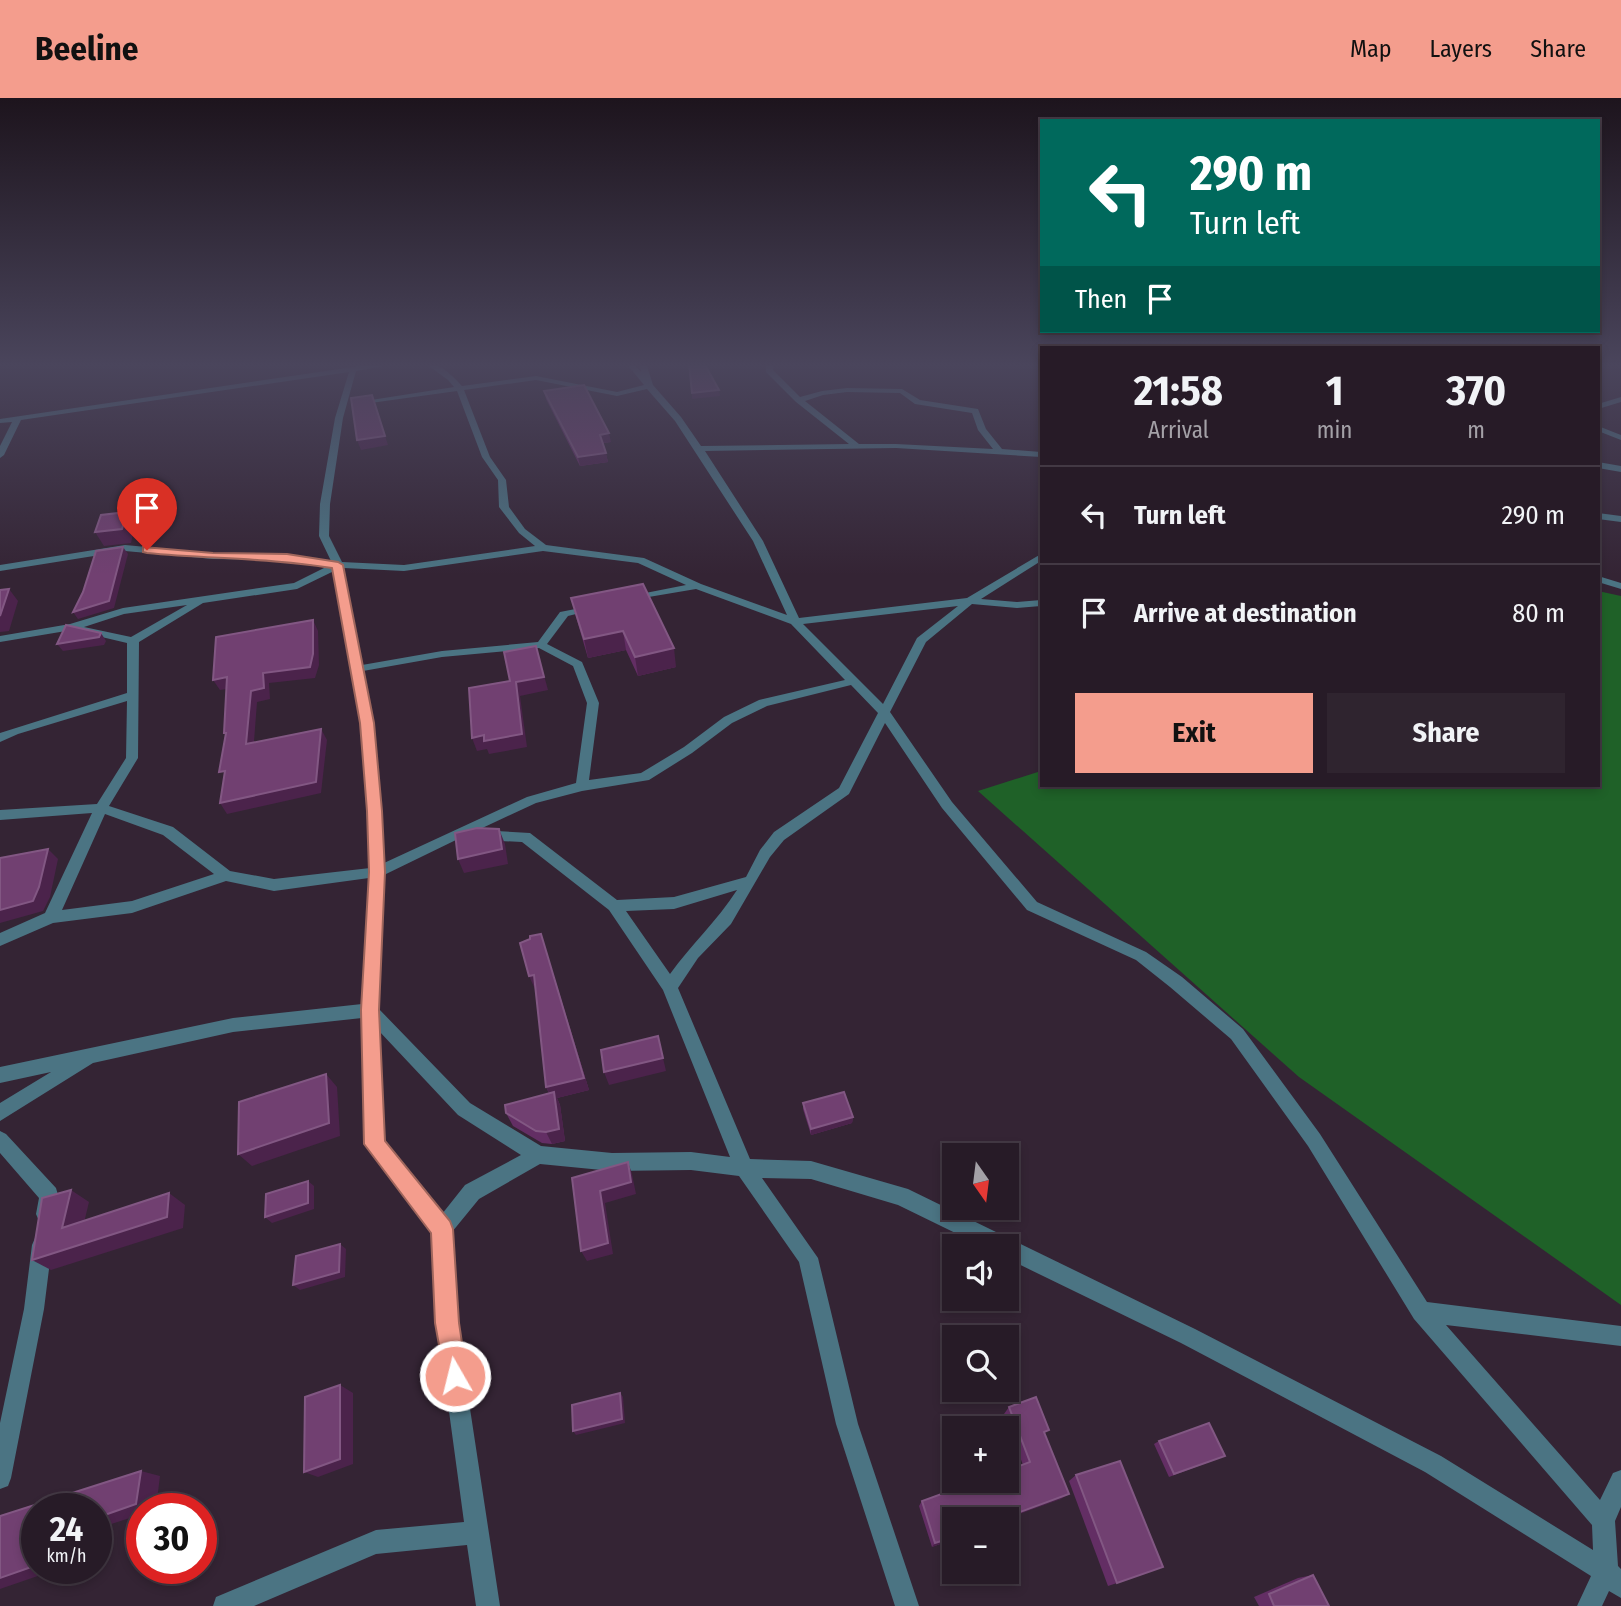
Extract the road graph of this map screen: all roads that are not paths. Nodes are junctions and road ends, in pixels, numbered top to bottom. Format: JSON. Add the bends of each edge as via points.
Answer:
{"nodes":[{"id":1,"x":11,"y":433,"type":"edge"},
{"id":2,"x":337,"y":433,"type":"edge"},
{"id":3,"x":477,"y":433,"type":"edge"},
{"id":4,"x":688,"y":433,"type":"edge"},
{"id":5,"x":840,"y":433,"type":"edge"},
{"id":6,"x":985,"y":433,"type":"edge"},
{"id":7,"x":856,"y":446,"type":"junction"},
{"id":8,"x":698,"y":449,"type":"junction"},
{"id":9,"x":1000,"y":452,"type":"junction"},
{"id":10,"x":1040,"y":454,"type":"edge"},
{"id":11,"x":0,"y":455,"type":"edge"},
{"id":12,"x":1600,"y":465,"type":"edge"},
{"id":13,"x":1621,"y":469,"type":"edge"},
{"id":14,"x":1600,"y":516,"type":"edge"},
{"id":15,"x":1621,"y":519,"type":"edge"},
{"id":16,"x":543,"y":548,"type":"junction"},
{"id":17,"x":1040,"y":558,"type":"edge"},
{"id":18,"x":338,"y":565,"type":"junction"},
{"id":19,"x":0,"y":568,"type":"edge"},
{"id":20,"x":1600,"y":580,"type":"edge"},
{"id":21,"x":697,"y":586,"type":"junction"},
{"id":22,"x":1621,"y":586,"type":"edge"},
{"id":23,"x":205,"y":598,"type":"junction"},
{"id":24,"x":970,"y":601,"type":"junction"},
{"id":25,"x":614,"y":603,"type":"edge"},
{"id":26,"x":1040,"y":603,"type":"edge"},
{"id":27,"x":601,"y":606,"type":"edge"},
{"id":28,"x":795,"y":622,"type":"junction"},
{"id":29,"x":72,"y":627,"type":"junction"},
{"id":30,"x":0,"y":639,"type":"edge"},
{"id":31,"x":133,"y":641,"type":"junction"},
{"id":32,"x":541,"y":645,"type":"junction"},
{"id":33,"x":357,"y":669,"type":"junction"},
{"id":34,"x":854,"y":681,"type":"junction"},
{"id":35,"x":131,"y":696,"type":"junction"},
{"id":36,"x":884,"y":712,"type":"junction"},
{"id":37,"x":0,"y":738,"type":"edge"},
{"id":38,"x":582,"y":786,"type":"junction"},
{"id":39,"x":101,"y":808,"type":"junction"},
{"id":40,"x":0,"y":815,"type":"edge"},
{"id":41,"x":456,"y":834,"type":"junction"},
{"id":42,"x":377,"y":872,"type":"junction"},
{"id":43,"x":226,"y":876,"type":"junction"},
{"id":44,"x":751,"y":881,"type":"junction"},
{"id":45,"x":614,"y":906,"type":"junction"},
{"id":46,"x":51,"y":917,"type":"junction"},
{"id":47,"x":0,"y":940,"type":"edge"},
{"id":48,"x":670,"y":987,"type":"junction"},
{"id":49,"x":370,"y":1010,"type":"junction"},
{"id":50,"x":96,"y":1053,"type":"junction"},
{"id":51,"x":0,"y":1075,"type":"edge"},
{"id":52,"x":0,"y":1113,"type":"edge"},
{"id":53,"x":0,"y":1140,"type":"edge"},
{"id":54,"x":538,"y":1155,"type":"junction"},
{"id":55,"x":744,"y":1168,"type":"junction"},
{"id":56,"x":442,"y":1229,"type":"junction"},
{"id":57,"x":978,"y":1234,"type":"edge"},
{"id":58,"x":1019,"y":1254,"type":"edge"},
{"id":59,"x":1421,"y":1312,"type":"junction"},
{"id":60,"x":1621,"y":1336,"type":"edge"},
{"id":61,"x":0,"y":1478,"type":"edge"},
{"id":62,"x":1621,"y":1481,"type":"edge"},
{"id":63,"x":1603,"y":1520,"type":"junction"},
{"id":64,"x":478,"y":1532,"type":"junction"},
{"id":65,"x":1614,"y":1579,"type":"edge"},
{"id":66,"x":225,"y":1606,"type":"edge"},
{"id":67,"x":488,"y":1606,"type":"edge"},
{"id":68,"x":906,"y":1606,"type":"edge"},
{"id":69,"x":1589,"y":1606,"type":"edge"}],
"edges":[{"from":1,"to":11,"type":"street"},
{"from":2,"to":18,"type":"street","via":[[324,536]]},
{"from":3,"to":16,"type":"street","via":[[502,480],[504,507]]},
{"from":4,"to":8,"type":"street"},
{"from":5,"to":7,"type":"street"},
{"from":6,"to":9,"type":"street"},
{"from":7,"to":8,"type":"street"},
{"from":7,"to":9,"type":"street"},
{"from":8,"to":28,"type":"street","via":[[758,541]]},
{"from":9,"to":10,"type":"street"},
{"from":12,"to":13,"type":"street"},
{"from":14,"to":15,"type":"street"},
{"from":16,"to":18,"type":"street","via":[[404,568]]},
{"from":16,"to":21,"type":"street","via":[[640,560]]},
{"from":17,"to":24,"type":"street"},
{"from":18,"to":19,"type":"street","via":[[287,557],[125,548]]},
{"from":18,"to":23,"type":"street","via":[[297,586]]},
{"from":18,"to":33,"type":"street"},
{"from":20,"to":22,"type":"street"},
{"from":21,"to":25,"type":"street"},
{"from":21,"to":28,"type":"street"},
{"from":23,"to":29,"type":"street","via":[[123,611]]},
{"from":23,"to":31,"type":"street"},
{"from":24,"to":26,"type":"street"},
{"from":24,"to":28,"type":"street"},
{"from":24,"to":36,"type":"street","via":[[921,640]]},
{"from":27,"to":32,"type":"street","via":[[564,614]]},
{"from":28,"to":34,"type":"street"},
{"from":29,"to":30,"type":"street"},
{"from":29,"to":31,"type":"street"},
{"from":31,"to":35,"type":"street"},
{"from":32,"to":33,"type":"street","via":[[442,654]]},
{"from":32,"to":38,"type":"street","via":[[578,664],[593,703]]},
{"from":33,"to":42,"type":"street","via":[[369,748]]},
{"from":34,"to":36,"type":"street"},
{"from":34,"to":38,"type":"street","via":[[763,703],[729,720],[644,777]]},
{"from":35,"to":37,"type":"street"},
{"from":35,"to":39,"type":"street","via":[[132,758]]},
{"from":36,"to":44,"type":"street","via":[[845,791],[779,836]]},
{"from":36,"to":59,"type":"street","via":[[947,805],[1032,906],[1141,956],[1237,1034],[1314,1140]]},
{"from":38,"to":41,"type":"street","via":[[532,800]]},
{"from":39,"to":40,"type":"street"},
{"from":39,"to":43,"type":"street","via":[[168,831]]},
{"from":39,"to":46,"type":"street"},
{"from":41,"to":42,"type":"street"},
{"from":41,"to":45,"type":"street","via":[[525,837]]},
{"from":42,"to":43,"type":"street","via":[[274,885]]},
{"from":42,"to":49,"type":"street"},
{"from":43,"to":46,"type":"street","via":[[132,907]]},
{"from":44,"to":45,"type":"street","via":[[674,903]]},
{"from":44,"to":48,"type":"street","via":[[726,920],[693,954]]},
{"from":45,"to":48,"type":"street"},
{"from":46,"to":47,"type":"street"},
{"from":48,"to":55,"type":"street"},
{"from":49,"to":50,"type":"street","via":[[233,1025]]},
{"from":49,"to":54,"type":"street","via":[[464,1108]]},
{"from":49,"to":56,"type":"street","via":[[375,1144]]},
{"from":50,"to":51,"type":"street"},
{"from":50,"to":52,"type":"street"},
{"from":53,"to":61,"type":"street","via":[[49,1195],[34,1309]]},
{"from":54,"to":55,"type":"street","via":[[612,1162],[691,1161]]},
{"from":54,"to":56,"type":"street","via":[[472,1192]]},
{"from":55,"to":57,"type":"street","via":[[811,1170],[901,1196]]},
{"from":55,"to":68,"type":"street","via":[[808,1258],[847,1424]]},
{"from":56,"to":64,"type":"street","via":[[447,1323]]},
{"from":58,"to":65,"type":"street","via":[[1433,1464]]},
{"from":59,"to":60,"type":"street"},
{"from":59,"to":63,"type":"street"},
{"from":62,"to":63,"type":"street"},
{"from":63,"to":65,"type":"street"},
{"from":64,"to":66,"type":"street","via":[[376,1542]]},
{"from":64,"to":67,"type":"street"},
{"from":65,"to":69,"type":"street"}]}
